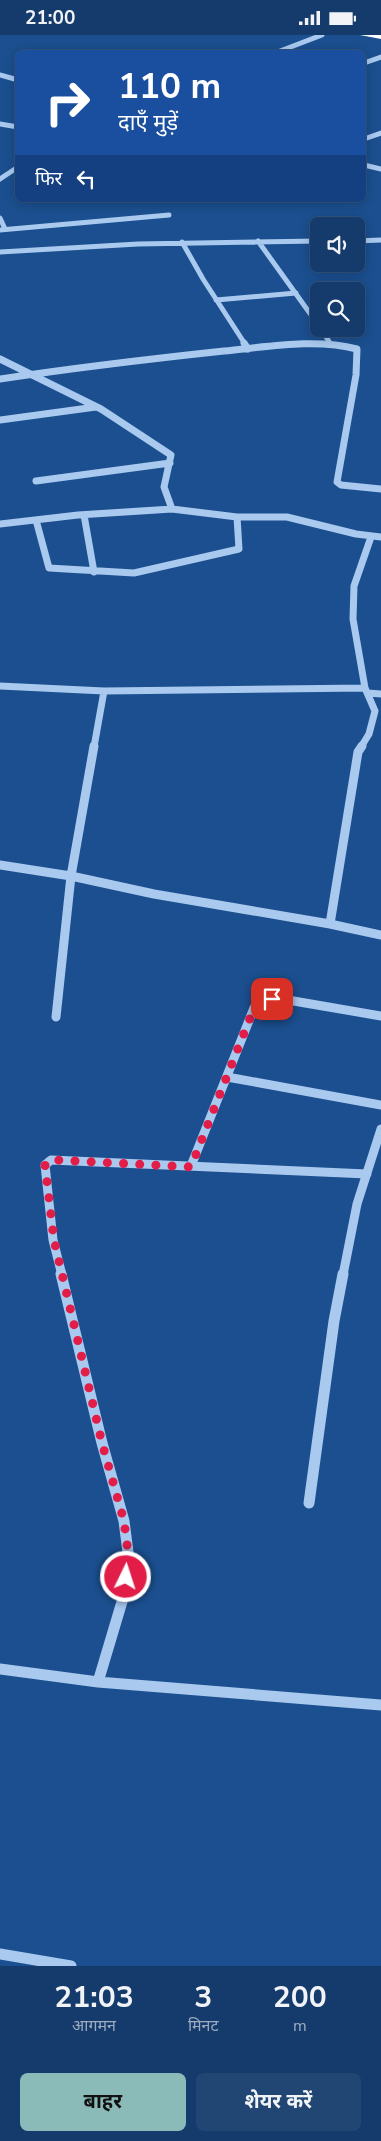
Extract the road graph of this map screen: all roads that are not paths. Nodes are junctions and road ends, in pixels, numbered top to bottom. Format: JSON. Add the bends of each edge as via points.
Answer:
{"nodes":[{"id":1,"x":322,"y":35,"type":"edge"},
{"id":2,"x":364,"y":35,"type":"edge"},
{"id":3,"x":381,"y":37,"type":"edge"},
{"id":4,"x":283,"y":50,"type":"edge"},
{"id":5,"x":381,"y":57,"type":"edge"},
{"id":6,"x":366,"y":62,"type":"edge"},
{"id":7,"x":0,"y":75,"type":"edge"},
{"id":8,"x":15,"y":79,"type":"edge"},
{"id":9,"x":0,"y":124,"type":"edge"},
{"id":10,"x":9,"y":126,"type":"junction"},
{"id":11,"x":15,"y":127,"type":"edge"},
{"id":12,"x":0,"y":131,"type":"edge"},
{"id":13,"x":381,"y":133,"type":"edge"},
{"id":14,"x":366,"y":138,"type":"edge"},
{"id":15,"x":366,"y":165,"type":"edge"},
{"id":16,"x":15,"y":169,"type":"edge"},
{"id":17,"x":381,"y":169,"type":"edge"},
{"id":18,"x":0,"y":179,"type":"edge"},
{"id":19,"x":169,"y":215,"type":"dead end"},
{"id":20,"x":0,"y":218,"type":"edge"},
{"id":21,"x":3,"y":230,"type":"edge"},
{"id":22,"x":381,"y":240,"type":"edge"},
{"id":23,"x":258,"y":241,"type":"junction"},
{"id":24,"x":310,"y":241,"type":"edge"},
{"id":25,"x":365,"y":241,"type":"edge"},
{"id":26,"x":182,"y":242,"type":"junction"},
{"id":27,"x":0,"y":252,"type":"edge"},
{"id":28,"x":296,"y":293,"type":"junction"},
{"id":29,"x":216,"y":300,"type":"junction"},
{"id":30,"x":310,"y":313,"type":"edge"},
{"id":31,"x":326,"y":337,"type":"edge"},
{"id":32,"x":330,"y":343,"type":"junction"},
{"id":33,"x":248,"y":349,"type":"junction"},
{"id":34,"x":0,"y":359,"type":"edge"},
{"id":35,"x":31,"y":374,"type":"junction"},
{"id":36,"x":0,"y":379,"type":"edge"},
{"id":37,"x":96,"y":407,"type":"junction"},
{"id":38,"x":0,"y":420,"type":"edge"},
{"id":39,"x":170,"y":463,"type":"junction"},
{"id":40,"x":36,"y":481,"type":"dead end"},
{"id":41,"x":381,"y":489,"type":"edge"},
{"id":42,"x":172,"y":509,"type":"junction"},
{"id":43,"x":84,"y":515,"type":"junction"},
{"id":44,"x":237,"y":517,"type":"junction"},
{"id":45,"x":36,"y":520,"type":"junction"},
{"id":46,"x":0,"y":524,"type":"edge"},
{"id":47,"x":371,"y":537,"type":"junction"},
{"id":48,"x":381,"y":537,"type":"edge"},
{"id":49,"x":94,"y":572,"type":"junction"},
{"id":50,"x":0,"y":686,"type":"edge"},
{"id":51,"x":366,"y":690,"type":"junction"},
{"id":52,"x":104,"y":691,"type":"junction"},
{"id":53,"x":381,"y":694,"type":"edge"},
{"id":54,"x":0,"y":865,"type":"edge"},
{"id":55,"x":71,"y":876,"type":"junction"},
{"id":56,"x":330,"y":924,"type":"junction"},
{"id":57,"x":381,"y":935,"type":"edge"},
{"id":58,"x":381,"y":1016,"type":"edge"},
{"id":59,"x":56,"y":1017,"type":"dead end"},
{"id":60,"x":227,"y":1077,"type":"junction"},
{"id":61,"x":381,"y":1105,"type":"edge"},
{"id":62,"x":381,"y":1129,"type":"edge"},
{"id":63,"x":191,"y":1167,"type":"junction"},
{"id":64,"x":367,"y":1174,"type":"junction"},
{"id":65,"x":309,"y":1503,"type":"dead end"},
{"id":66,"x":0,"y":1669,"type":"edge"},
{"id":67,"x":98,"y":1681,"type":"junction"},
{"id":68,"x":381,"y":1705,"type":"edge"},
{"id":69,"x":0,"y":1954,"type":"edge"},
{"id":70,"x":71,"y":1966,"type":"edge"}],
"edges":[{"from":1,"to":4,"type":"street"},
{"from":2,"to":3,"type":"highway"},
{"from":5,"to":6,"type":"street"},
{"from":7,"to":8,"type":"street"},
{"from":9,"to":10,"type":"street"},
{"from":10,"to":11,"type":"street"},
{"from":10,"to":12,"type":"street"},
{"from":13,"to":14,"type":"street"},
{"from":15,"to":17,"type":"street"},
{"from":16,"to":18,"type":"street"},
{"from":19,"to":21,"type":"street"},
{"from":20,"to":21,"type":"street"},
{"from":22,"to":25,"type":"street"},
{"from":23,"to":24,"type":"street"},
{"from":23,"to":26,"type":"street"},
{"from":23,"to":28,"type":"street"},
{"from":26,"to":27,"type":"street"},
{"from":26,"to":29,"type":"street"},
{"from":28,"to":29,"type":"street"},
{"from":28,"to":30,"type":"street"},
{"from":29,"to":33,"type":"street"},
{"from":31,"to":32,"type":"street"},
{"from":32,"to":33,"type":"street"},
{"from":32,"to":41,"type":"street","via":[[351,344],[357,349],[356,375],[337,482]]},
{"from":33,"to":35,"type":"street"},
{"from":34,"to":35,"type":"street"},
{"from":35,"to":36,"type":"street"},
{"from":35,"to":37,"type":"street"},
{"from":37,"to":38,"type":"street"},
{"from":37,"to":39,"type":"street","via":[[169,453],[172,457]]},
{"from":39,"to":40,"type":"street"},
{"from":39,"to":42,"type":"street","via":[[164,487]]},
{"from":42,"to":43,"type":"street"},
{"from":42,"to":44,"type":"street"},
{"from":43,"to":45,"type":"street"},
{"from":43,"to":49,"type":"street"},
{"from":44,"to":47,"type":"street","via":[[287,517]]},
{"from":44,"to":49,"type":"street","via":[[241,547],[237,550],[134,573]]},
{"from":45,"to":46,"type":"street"},
{"from":45,"to":49,"type":"street","via":[[49,568]]},
{"from":47,"to":48,"type":"street"},
{"from":47,"to":51,"type":"street","via":[[354,586],[353,619]]},
{"from":50,"to":52,"type":"street"},
{"from":51,"to":52,"type":"street"},
{"from":51,"to":53,"type":"street"},
{"from":51,"to":56,"type":"street","via":[[375,711],[373,723],[358,752]]},
{"from":52,"to":55,"type":"street"},
{"from":54,"to":55,"type":"street"},
{"from":55,"to":56,"type":"street","via":[[154,894]]},
{"from":55,"to":59,"type":"street"},
{"from":56,"to":57,"type":"street"},
{"from":58,"to":60,"type":"street","via":[[282,999],[261,1000],[254,1008]]},
{"from":60,"to":61,"type":"street"},
{"from":60,"to":63,"type":"street"},
{"from":62,"to":64,"type":"street"},
{"from":63,"to":64,"type":"street"},
{"from":63,"to":67,"type":"street","via":[[56,1160],[48,1162],[44,1169],[54,1240],[124,1521],[129,1560],[124,1595]]},
{"from":64,"to":65,"type":"street","via":[[357,1204],[334,1321]]},
{"from":66,"to":67,"type":"street"},
{"from":67,"to":68,"type":"street"},
{"from":69,"to":70,"type":"street"}]}
